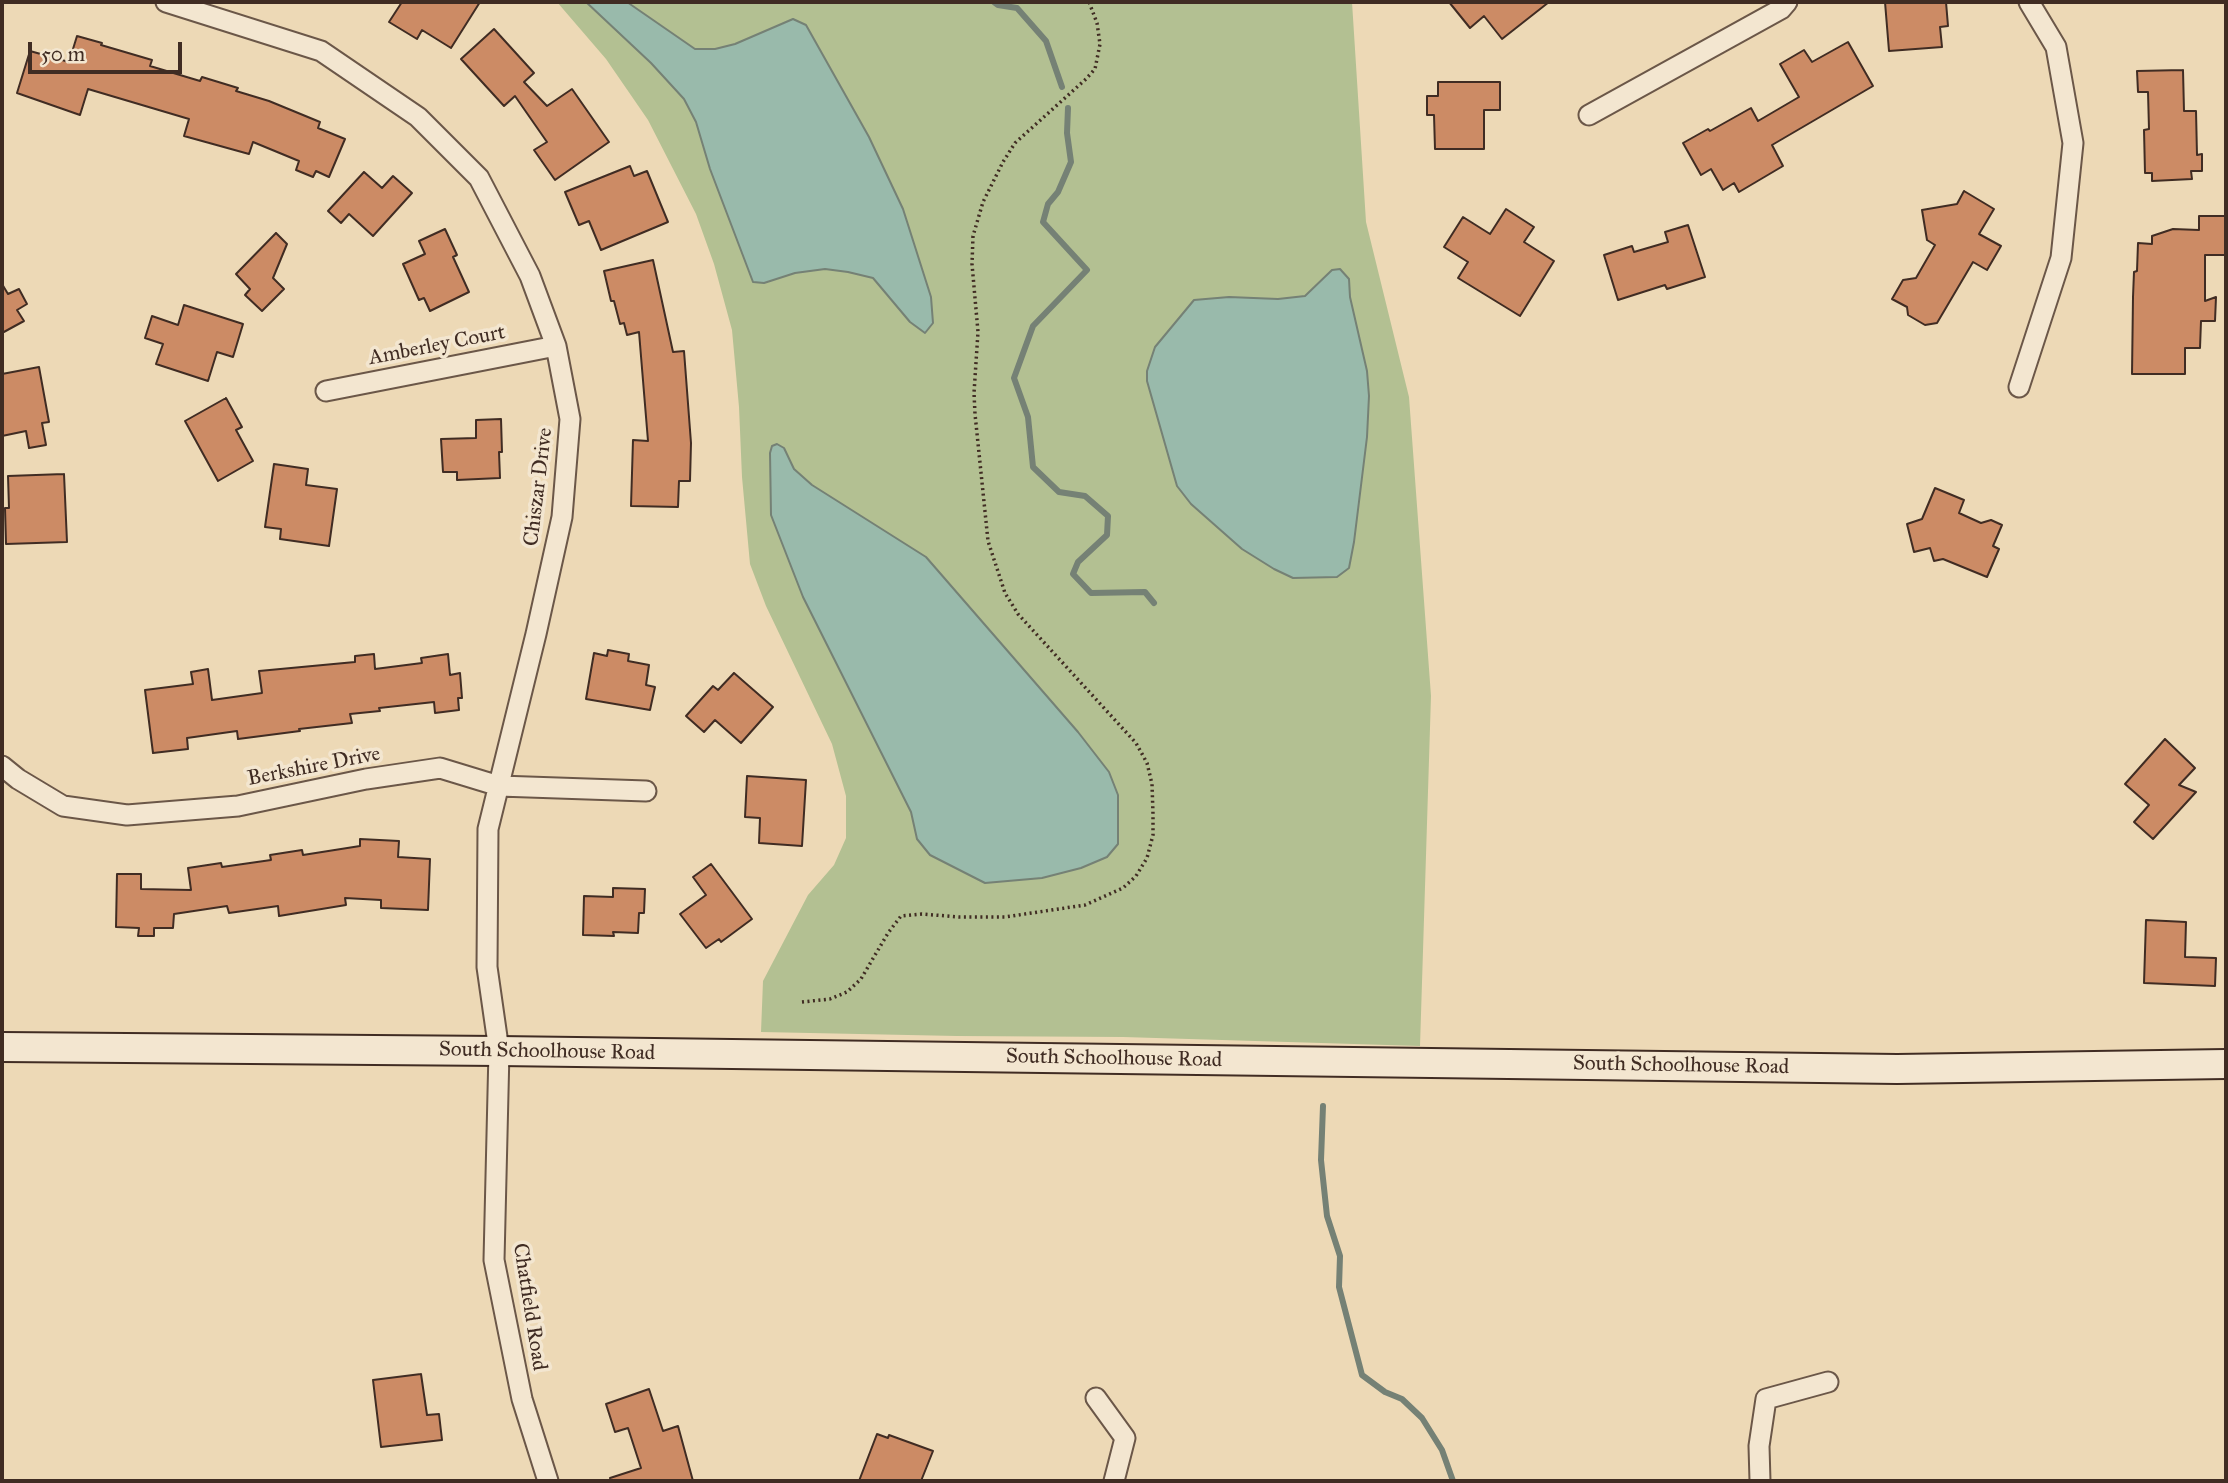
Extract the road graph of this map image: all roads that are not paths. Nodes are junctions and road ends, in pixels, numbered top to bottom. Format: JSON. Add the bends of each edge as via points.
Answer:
{"nodes":[{"id":1,"x":166,"y":2,"type":"edge"},
{"id":2,"x":1787,"y":2,"type":"edge"},
{"id":3,"x":2029,"y":2,"type":"edge"},
{"id":4,"x":1589,"y":115,"type":"dead end"},
{"id":5,"x":556,"y":346,"type":"junction"},
{"id":6,"x":2019,"y":387,"type":"dead end"},
{"id":7,"x":326,"y":391,"type":"dead end"},
{"id":8,"x":2,"y":766,"type":"edge"},
{"id":9,"x":499,"y":786,"type":"junction"},
{"id":10,"x":646,"y":791,"type":"dead end"},
{"id":11,"x":2,"y":1047,"type":"edge"},
{"id":12,"x":499,"y":1051,"type":"junction"},
{"id":13,"x":2226,"y":1064,"type":"edge"},
{"id":14,"x":1829,"y":1382,"type":"dead end"},
{"id":15,"x":1096,"y":1398,"type":"dead end"},
{"id":16,"x":548,"y":1481,"type":"edge"},
{"id":17,"x":1114,"y":1481,"type":"edge"},
{"id":18,"x":1760,"y":1481,"type":"edge"}],
"edges":[{"from":1,"to":5,"type":"street","name":"Chiszar Drive","via":[[321,51],[418,117],[479,178],[530,276]]},
{"from":2,"to":4,"type":"street"},
{"from":3,"to":6,"type":"street","via":[[2056,47],[2073,143],[2060,258]]},
{"from":5,"to":7,"type":"street","name":"Amberley Court"},
{"from":5,"to":9,"type":"street","name":"Chiszar Drive","via":[[570,419],[562,517]]},
{"from":8,"to":9,"type":"street","name":"Berkshire Drive","via":[[62,806],[127,815],[238,806],[440,768]]},
{"from":9,"to":10,"type":"street","name":"Berkshire Drive"},
{"from":9,"to":12,"type":"street","name":"Chiszar Drive","via":[[488,829],[487,967]]},
{"from":11,"to":12,"type":"street","name":"South Schoolhouse Road"},
{"from":12,"to":13,"type":"street","name":"South Schoolhouse Road","via":[[1897,1069]]},
{"from":12,"to":16,"type":"street","name":"Chatfield Road","via":[[494,1260],[522,1399]]},
{"from":14,"to":18,"type":"street","via":[[1766,1399],[1759,1446]]},
{"from":15,"to":17,"type":"street","via":[[1125,1438]]}]}
